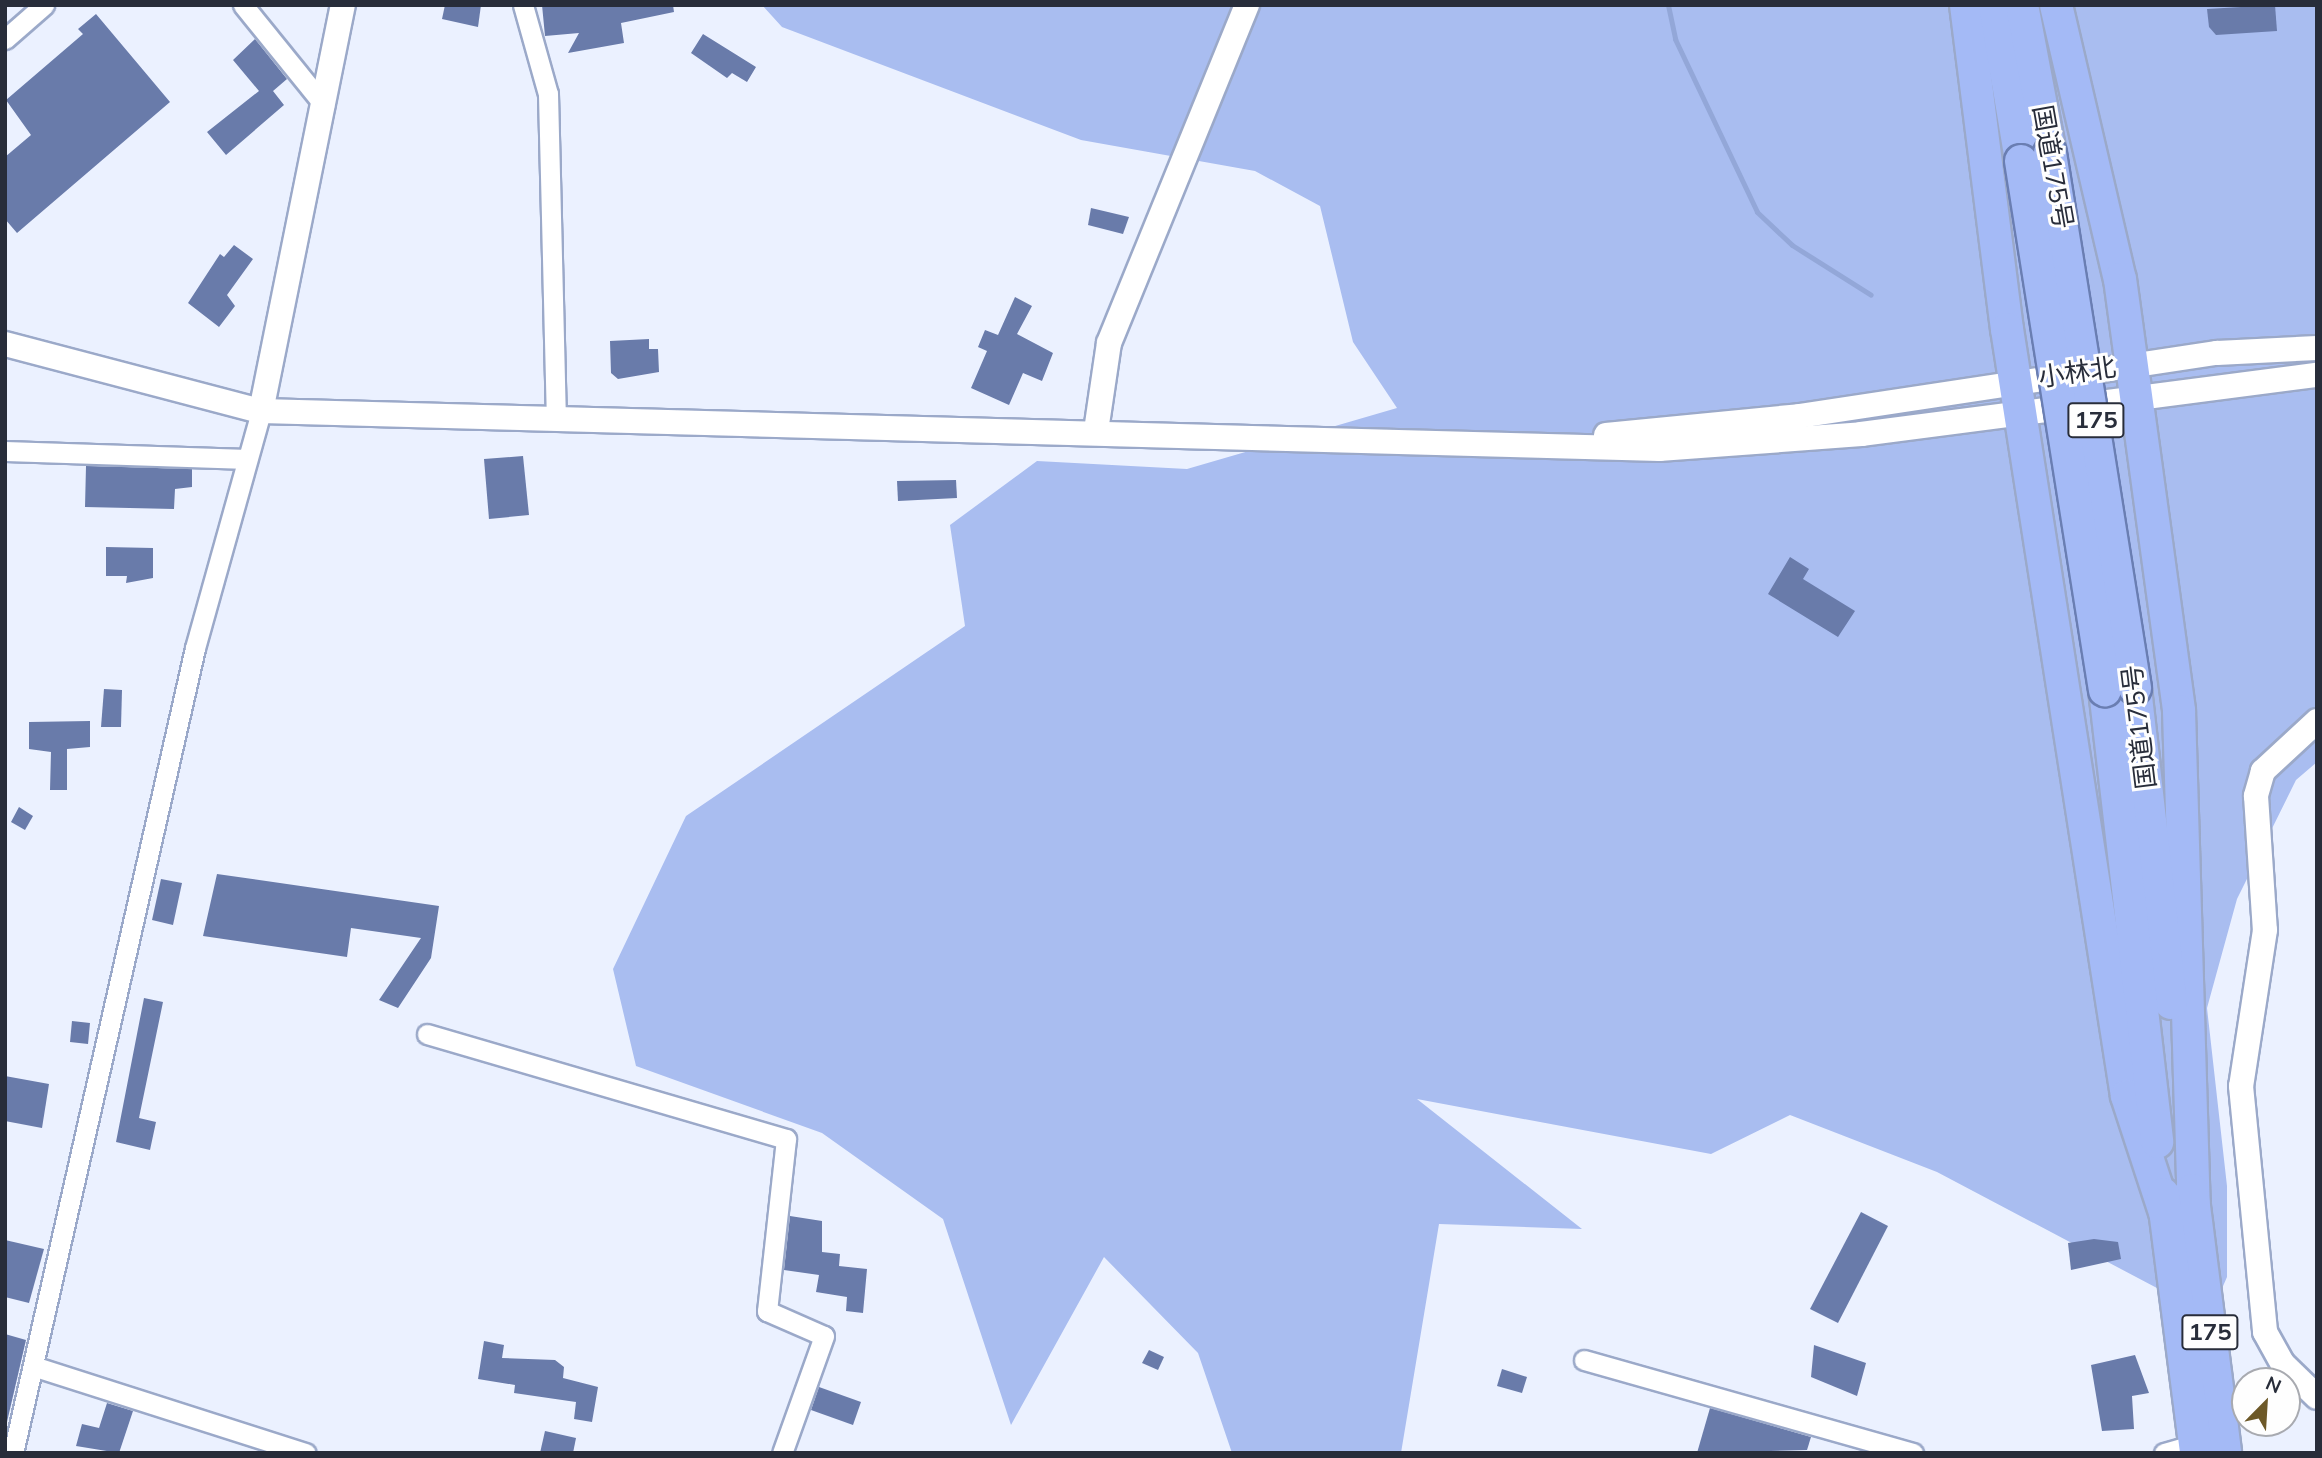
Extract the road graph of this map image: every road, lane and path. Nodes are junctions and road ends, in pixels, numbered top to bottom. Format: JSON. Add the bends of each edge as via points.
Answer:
{"nodes":[{"id":1,"x":44,"y":5,"type":"edge"},
{"id":2,"x":243,"y":5,"type":"edge"},
{"id":3,"x":343,"y":5,"type":"edge"},
{"id":4,"x":523,"y":5,"type":"edge"},
{"id":5,"x":1247,"y":5,"type":"edge"},
{"id":6,"x":1966,"y":5,"type":"edge"},
{"id":7,"x":1995,"y":5,"type":"edge"},
{"id":8,"x":2022,"y":5,"type":"edge"},
{"id":9,"x":2056,"y":5,"type":"edge"},
{"id":10,"x":5,"y":39,"type":"edge"},
{"id":11,"x":324,"y":105,"type":"junction"},
{"id":12,"x":2036,"y":157,"type":"junction"},
{"id":13,"x":5,"y":344,"type":"edge"},
{"id":14,"x":2317,"y":348,"type":"edge"},
{"id":15,"x":2134,"y":364,"type":"junction"},
{"id":16,"x":2317,"y":375,"type":"edge"},
{"id":17,"x":2020,"y":380,"type":"junction"},
{"id":18,"x":2138,"y":396,"type":"junction"},
{"id":19,"x":261,"y":411,"type":"junction"},
{"id":20,"x":2024,"y":413,"type":"junction"},
{"id":21,"x":556,"y":418,"type":"junction"},
{"id":22,"x":1096,"y":431,"type":"junction"},
{"id":23,"x":1501,"y":444,"type":"junction"},
{"id":24,"x":5,"y":451,"type":"edge"},
{"id":25,"x":246,"y":459,"type":"junction"},
{"id":26,"x":2317,"y":721,"type":"edge"},
{"id":27,"x":427,"y":1034,"type":"dead end"},
{"id":28,"x":2180,"y":1213,"type":"junction"},
{"id":29,"x":1584,"y":1360,"type":"dead end"},
{"id":30,"x":36,"y":1367,"type":"junction"},
{"id":31,"x":2317,"y":1397,"type":"edge"},
{"id":32,"x":2195,"y":1448,"type":"edge"},
{"id":33,"x":1890,"y":1450,"type":"edge"},
{"id":34,"x":13,"y":1453,"type":"edge"},
{"id":35,"x":306,"y":1453,"type":"edge"},
{"id":36,"x":782,"y":1453,"type":"edge"},
{"id":37,"x":1913,"y":1453,"type":"edge"},
{"id":38,"x":2164,"y":1453,"type":"edge"},
{"id":39,"x":2225,"y":1453,"type":"edge"}],
"edges":[{"from":1,"to":10,"type":"street"},
{"from":2,"to":11,"type":"street"},
{"from":3,"to":11,"type":"street"},
{"from":4,"to":21,"type":"street","via":[[548,94]]},
{"from":5,"to":22,"type":"street","via":[[1109,343]]},
{"from":6,"to":17,"type":"highway","via":[[1976,112]]},
{"from":7,"to":12,"type":"highway","name":"国道175号","number":"175"},
{"from":8,"to":12,"type":"highway","name":"国道175号","number":"175"},
{"from":9,"to":15,"type":"highway"},
{"from":11,"to":19,"type":"street"},
{"from":12,"to":28,"type":"highway","name":"国道175号","number":"175","bridge":true,"via":[[2120,689]]},
{"from":13,"to":19,"type":"street"},
{"from":14,"to":15,"type":"street","name":"小林北"},
{"from":15,"to":17,"type":"street","name":"小林北"},
{"from":15,"to":18,"type":"highway"},
{"from":16,"to":18,"type":"street"},
{"from":17,"to":20,"type":"highway"},
{"from":17,"to":23,"type":"street","name":"小林北","via":[[1799,416]]},
{"from":18,"to":20,"type":"street"},
{"from":18,"to":28,"type":"highway","via":[[2179,711]]},
{"from":19,"to":21,"type":"street"},
{"from":19,"to":25,"type":"street"},
{"from":20,"to":23,"type":"street","via":[[1719,446]]},
{"from":20,"to":28,"type":"highway","via":[[2127,1096]]},
{"from":21,"to":22,"type":"street"},
{"from":22,"to":23,"type":"street"},
{"from":24,"to":25,"type":"street"},
{"from":25,"to":30,"type":"street","via":[[195,648]]},
{"from":26,"to":31,"type":"street","via":[[2263,771],[2256,796],[2265,930],[2241,1086],[2265,1332],[2283,1364]]},
{"from":27,"to":36,"type":"street","via":[[786,1139],[767,1311],[824,1336]]},
{"from":28,"to":32,"type":"highway","name":"国道175号","number":"175"},
{"from":28,"to":39,"type":"highway","name":"国道175号","number":"175"},
{"from":29,"to":33,"type":"street"},
{"from":30,"to":34,"type":"street"},
{"from":30,"to":35,"type":"street"},
{"from":32,"to":38,"type":"street"},
{"from":33,"to":37,"type":"street"}]}
